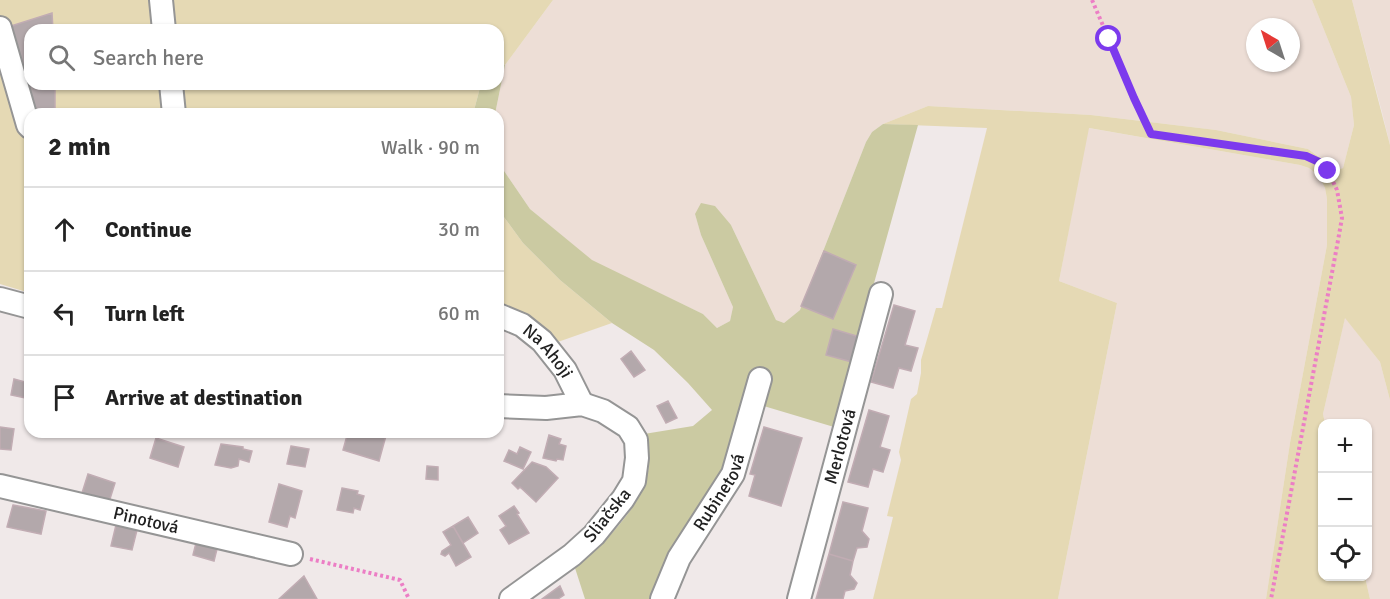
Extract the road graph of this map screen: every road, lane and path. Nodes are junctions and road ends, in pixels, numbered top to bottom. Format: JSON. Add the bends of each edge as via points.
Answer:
{"nodes":[{"id":1,"x":161,"y":0,"type":"edge"},
{"id":2,"x":1092,"y":0,"type":"edge"},
{"id":3,"x":163,"y":24,"type":"edge"},
{"id":4,"x":0,"y":28,"type":"edge"},
{"id":5,"x":172,"y":90,"type":"edge"},
{"id":6,"x":173,"y":108,"type":"edge"},
{"id":7,"x":24,"y":111,"type":"edge"},
{"id":8,"x":881,"y":294,"type":"dead end"},
{"id":9,"x":0,"y":299,"type":"edge"},
{"id":10,"x":24,"y":305,"type":"edge"},
{"id":11,"x":504,"y":318,"type":"edge"},
{"id":12,"x":760,"y":379,"type":"dead end"},
{"id":13,"x":582,"y":404,"type":"junction"},
{"id":14,"x":504,"y":406,"type":"edge"},
{"id":15,"x":0,"y":486,"type":"edge"},
{"id":16,"x":291,"y":554,"type":"joint"},
{"id":17,"x":410,"y":599,"type":"edge"},
{"id":18,"x":511,"y":599,"type":"edge"},
{"id":19,"x":662,"y":599,"type":"edge"},
{"id":20,"x":799,"y":599,"type":"edge"},
{"id":21,"x":1272,"y":599,"type":"edge"}],
"edges":[{"from":1,"to":3,"type":"street"},
{"from":2,"to":21,"type":"path","via":[[1151,134],[1306,156],[1328,171],[1337,190],[1342,218],[1338,246]]},
{"from":4,"to":7,"type":"street"},
{"from":5,"to":6,"type":"street"},
{"from":8,"to":20,"type":"street","name":"Merlotová"},
{"from":9,"to":10,"type":"street"},
{"from":11,"to":13,"type":"street","name":"Na Ahoji","via":[[522,325],[542,341],[565,370]]},
{"from":12,"to":19,"type":"street","name":"Rubinetová","via":[[733,474],[679,558]]},
{"from":13,"to":14,"type":"street","name":"Sliačska"},
{"from":13,"to":18,"type":"street","name":"Sliačska","via":[[603,411],[628,428],[636,440],[634,481],[594,535]]},
{"from":15,"to":16,"type":"street","name":"Pinotová"},
{"from":16,"to":17,"type":"path","via":[[400,580]]}]}
